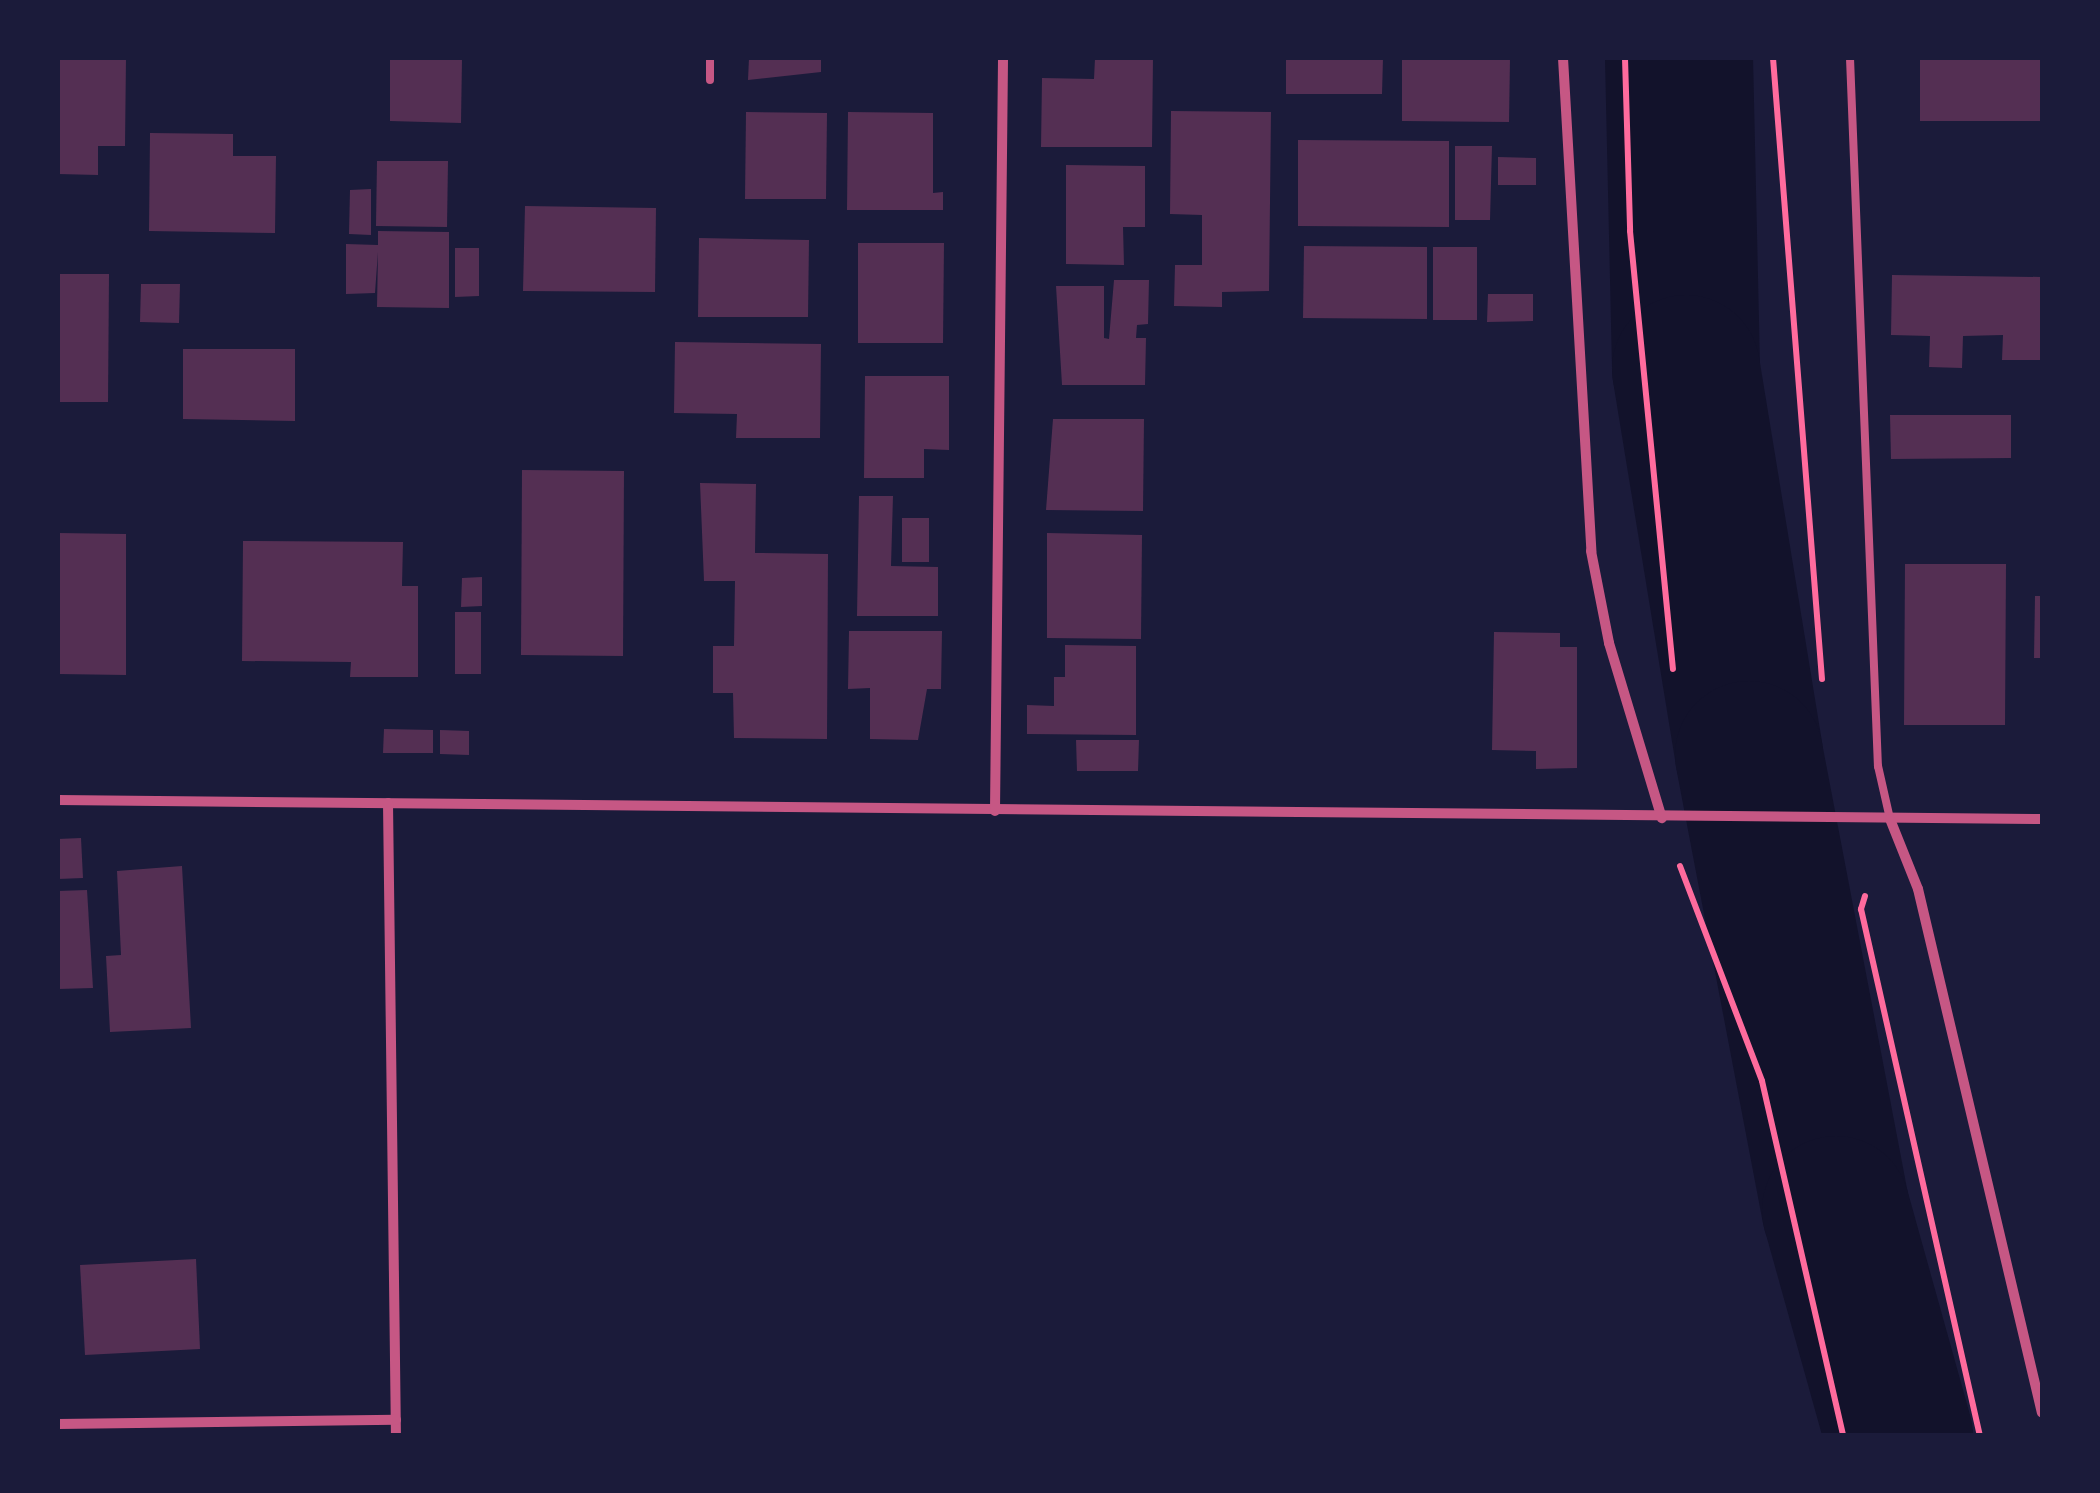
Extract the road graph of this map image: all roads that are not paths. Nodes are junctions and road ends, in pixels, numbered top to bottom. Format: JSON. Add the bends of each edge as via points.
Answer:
{"nodes":[{"id":1,"x":710,"y":58,"type":"edge"},
{"id":2,"x":1003,"y":58,"type":"edge"},
{"id":3,"x":1563,"y":58,"type":"edge"},
{"id":4,"x":1850,"y":58,"type":"edge"},
{"id":5,"x":710,"y":80,"type":"dead end"},
{"id":6,"x":58,"y":800,"type":"edge"},
{"id":7,"x":388,"y":803,"type":"junction"},
{"id":8,"x":995,"y":811,"type":"junction"},
{"id":9,"x":1662,"y":818,"type":"junction"},
{"id":10,"x":1890,"y":819,"type":"junction"},
{"id":11,"x":2042,"y":819,"type":"edge"},
{"id":12,"x":2042,"y":1413,"type":"edge"},
{"id":13,"x":396,"y":1420,"type":"junction"},
{"id":14,"x":58,"y":1424,"type":"edge"},
{"id":15,"x":396,"y":1436,"type":"edge"}],
"edges":[{"from":1,"to":5,"type":"lane"},
{"from":2,"to":8,"type":"street"},
{"from":3,"to":9,"type":"street","via":[[1591,551],[1609,643]]},
{"from":4,"to":10,"type":"lane","via":[[1878,766]]},
{"from":6,"to":7,"type":"street"},
{"from":7,"to":8,"type":"street"},
{"from":7,"to":13,"type":"street"},
{"from":8,"to":9,"type":"street"},
{"from":9,"to":10,"type":"street"},
{"from":10,"to":11,"type":"street"},
{"from":10,"to":12,"type":"street","via":[[1918,889]]},
{"from":13,"to":14,"type":"street"},
{"from":13,"to":15,"type":"street"}]}
